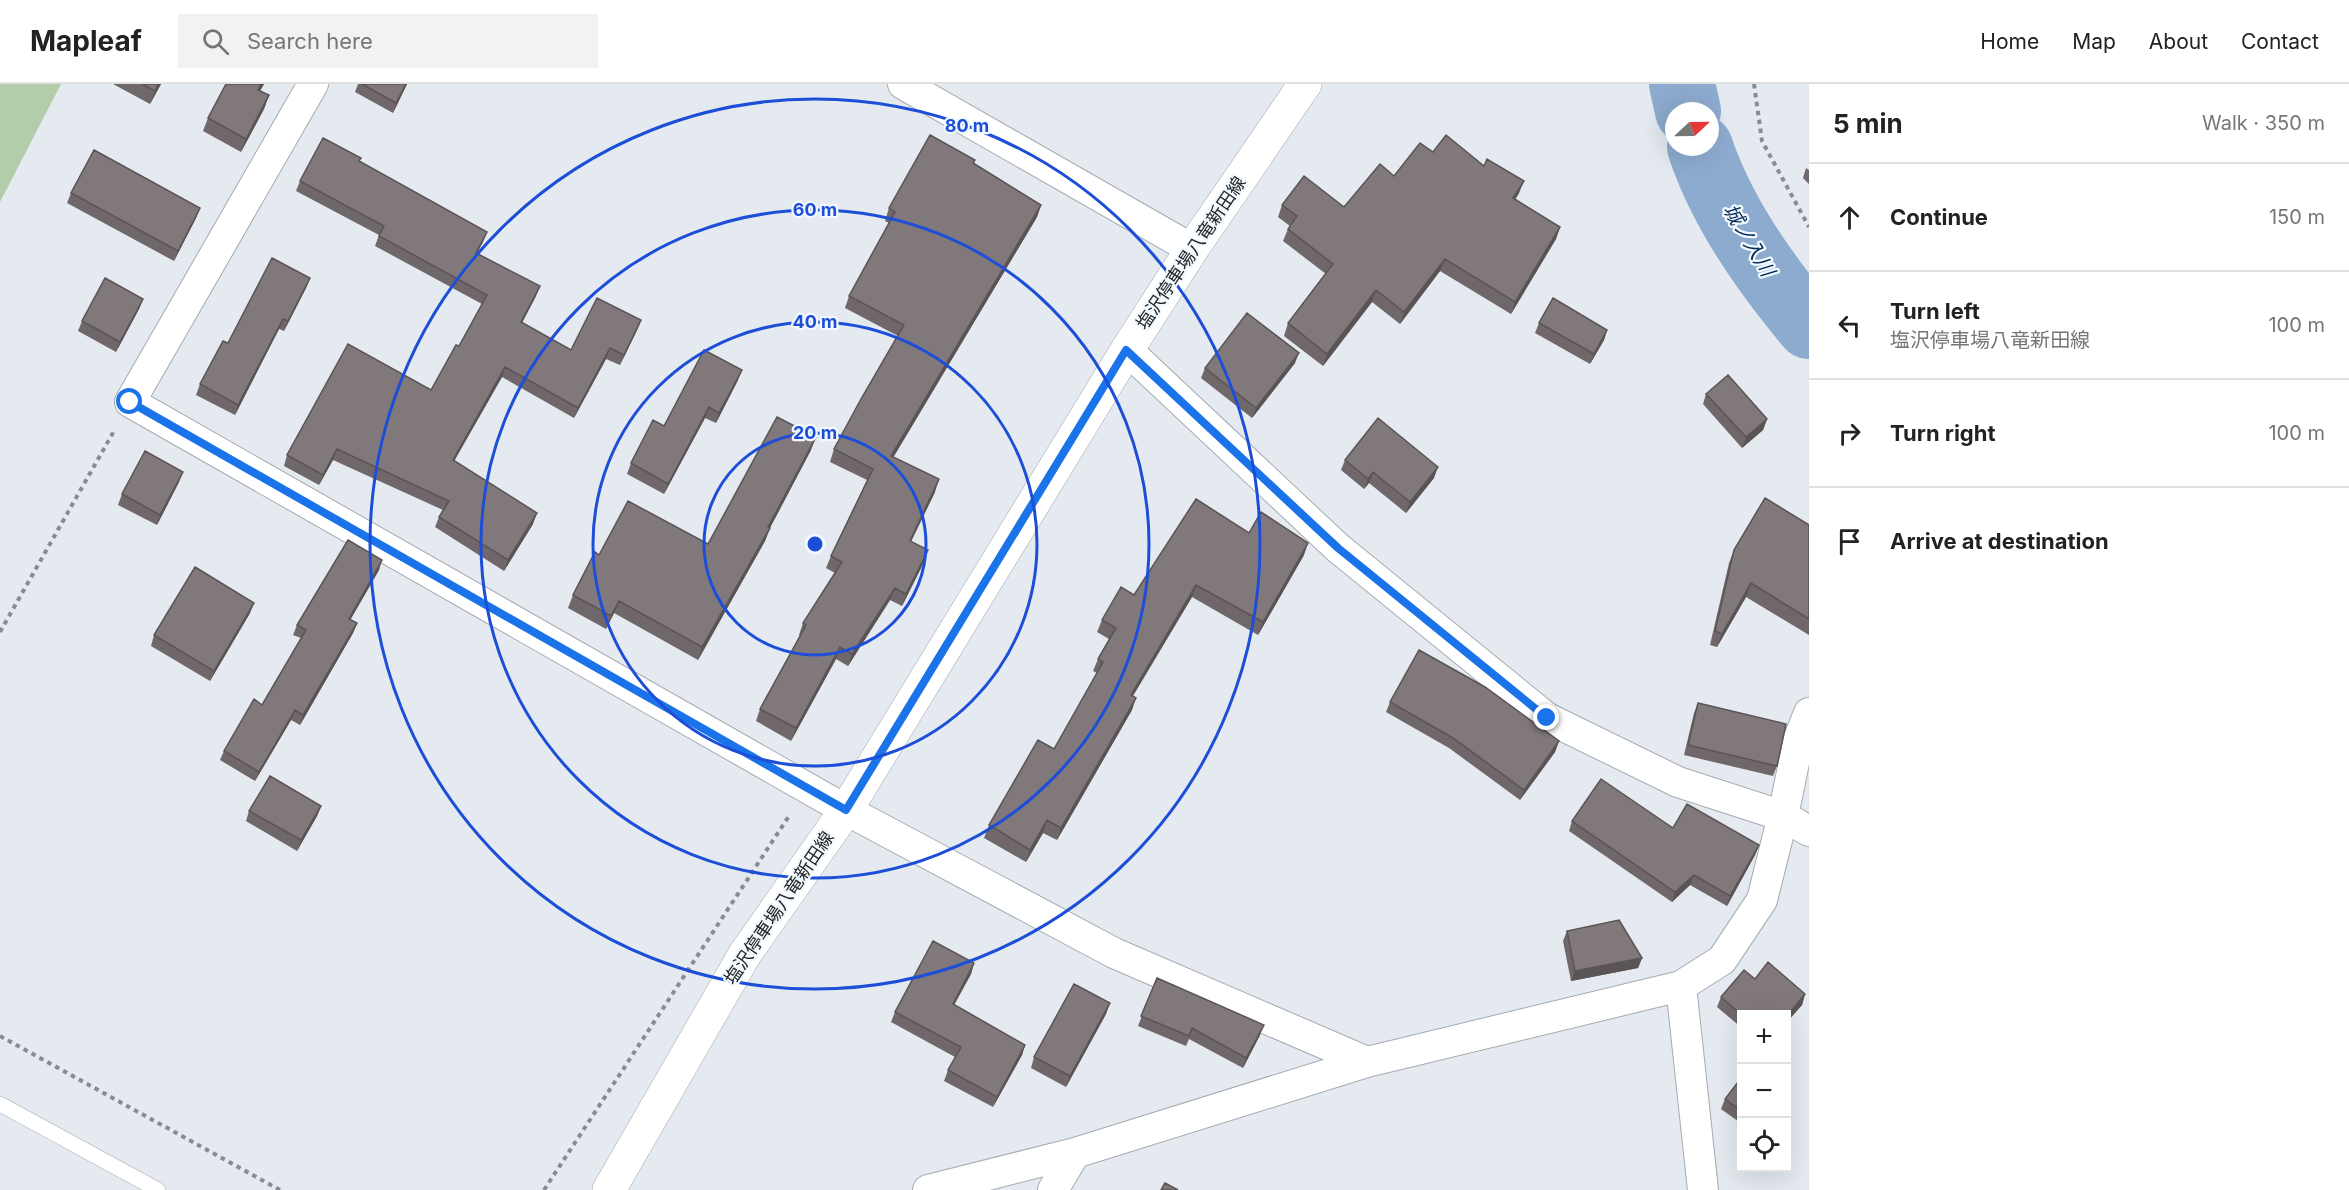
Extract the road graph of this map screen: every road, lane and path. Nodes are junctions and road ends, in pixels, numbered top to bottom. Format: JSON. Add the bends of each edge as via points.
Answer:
{"nodes":[{"id":1,"x":313,"y":84,"type":"edge"},
{"id":2,"x":903,"y":84,"type":"edge"},
{"id":3,"x":1305,"y":84,"type":"edge"},
{"id":4,"x":1754,"y":84,"type":"edge"},
{"id":5,"x":1809,"y":227,"type":"edge"},
{"id":6,"x":1191,"y":249,"type":"junction"},
{"id":7,"x":1126,"y":350,"type":"junction"},
{"id":8,"x":130,"y":402,"type":"junction"},
{"id":9,"x":0,"y":632,"type":"edge"},
{"id":10,"x":1809,"y":713,"type":"edge"},
{"id":11,"x":807,"y":788,"type":"junction"},
{"id":12,"x":846,"y":810,"type":"junction"},
{"id":13,"x":1783,"y":816,"type":"junction"},
{"id":14,"x":1809,"y":831,"type":"edge"},
{"id":15,"x":1681,"y":986,"type":"junction"},
{"id":16,"x":0,"y":1036,"type":"edge"},
{"id":17,"x":1367,"y":1062,"type":"junction"},
{"id":18,"x":0,"y":1104,"type":"edge"},
{"id":19,"x":1075,"y":1153,"type":"junction"},
{"id":20,"x":158,"y":1190,"type":"edge"},
{"id":21,"x":280,"y":1190,"type":"edge"},
{"id":22,"x":544,"y":1190,"type":"edge"},
{"id":23,"x":609,"y":1190,"type":"edge"},
{"id":24,"x":928,"y":1190,"type":"edge"},
{"id":25,"x":1053,"y":1190,"type":"edge"},
{"id":26,"x":1703,"y":1190,"type":"edge"}],
"edges":[{"from":1,"to":8,"type":"street"},
{"from":2,"to":6,"type":"street"},
{"from":3,"to":6,"type":"main road","name":"塩沢停車場八竜新田線"},
{"from":4,"to":5,"type":"path","via":[[1762,141]]},
{"from":6,"to":7,"type":"main road","name":"塩沢停車場八竜新田線"},
{"from":7,"to":12,"type":"main road","name":"塩沢停車場八竜新田線"},
{"from":7,"to":13,"type":"street","via":[[1338,548],[1547,718],[1678,782]]},
{"from":8,"to":9,"type":"path"},
{"from":8,"to":11,"type":"street"},
{"from":10,"to":13,"type":"street","via":[[1799,738]]},
{"from":11,"to":12,"type":"street"},
{"from":11,"to":22,"type":"path"},
{"from":12,"to":17,"type":"street","via":[[1114,953]]},
{"from":12,"to":23,"type":"main road","name":"塩沢停車場八竜新田線","via":[[745,954]]},
{"from":13,"to":14,"type":"street"},
{"from":13,"to":15,"type":"street","via":[[1762,900],[1722,960]]},
{"from":15,"to":17,"type":"street"},
{"from":15,"to":26,"type":"street"},
{"from":16,"to":21,"type":"path"},
{"from":17,"to":19,"type":"street"},
{"from":18,"to":20,"type":"lane"},
{"from":19,"to":24,"type":"street"},
{"from":19,"to":25,"type":"street"}]}
